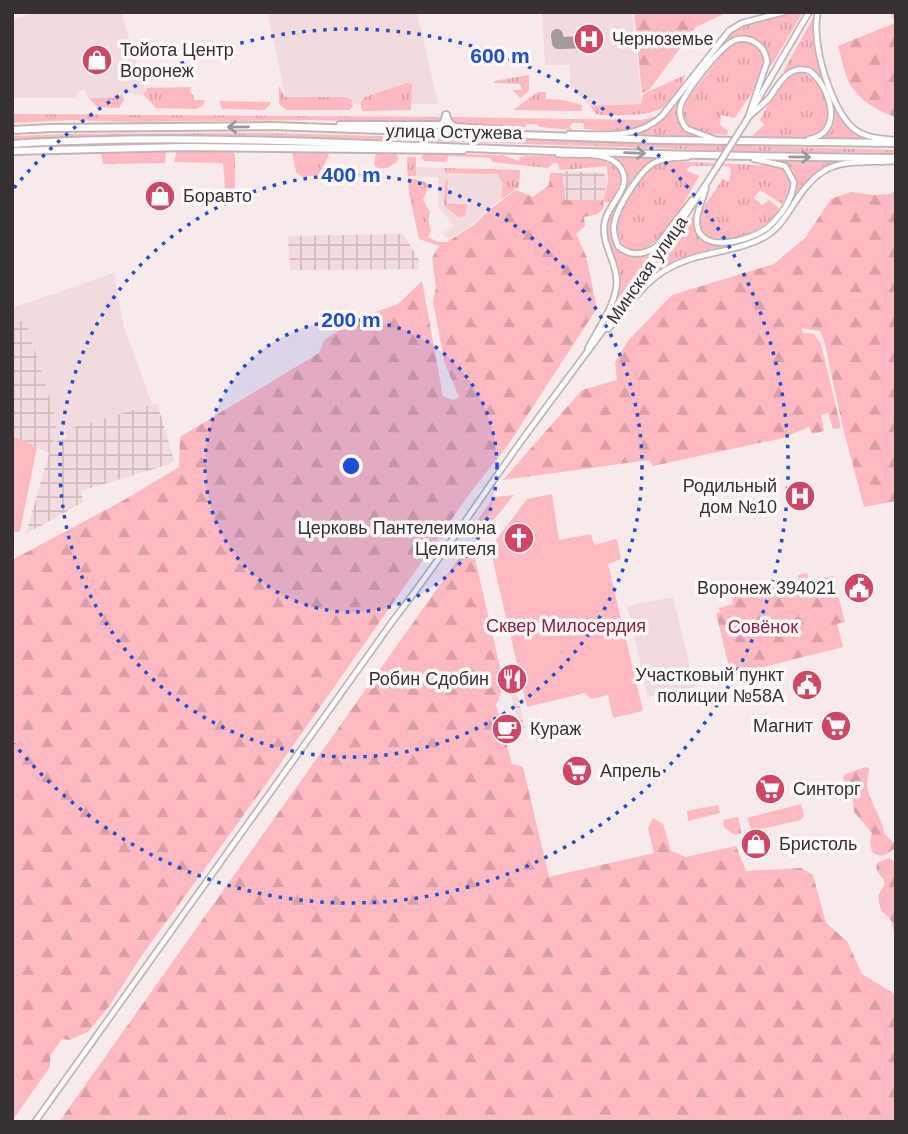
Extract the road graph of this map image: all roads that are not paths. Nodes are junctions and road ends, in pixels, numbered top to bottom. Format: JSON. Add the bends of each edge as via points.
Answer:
{"nodes":[{"id":1,"x":784,"y":12,"type":"edge"},
{"id":2,"x":809,"y":12,"type":"edge"},
{"id":3,"x":818,"y":12,"type":"edge"},
{"id":4,"x":748,"y":118,"type":"junction"},
{"id":5,"x":272,"y":126,"type":"junction"},
{"id":6,"x":12,"y":130,"type":"edge"},
{"id":7,"x":537,"y":134,"type":"junction"},
{"id":8,"x":719,"y":140,"type":"junction"},
{"id":9,"x":755,"y":141,"type":"junction"},
{"id":10,"x":896,"y":141,"type":"edge"},
{"id":11,"x":12,"y":144,"type":"edge"},
{"id":12,"x":517,"y":150,"type":"junction"},
{"id":13,"x":12,"y":151,"type":"edge"},
{"id":14,"x":707,"y":156,"type":"junction"},
{"id":15,"x":741,"y":156,"type":"junction"},
{"id":16,"x":896,"y":159,"type":"edge"},
{"id":17,"x":708,"y":181,"type":"junction"},
{"id":18,"x":591,"y":348,"type":"junction"},
{"id":19,"x":583,"y":358,"type":"junction"},
{"id":20,"x":35,"y":1122,"type":"edge"}],
"edges":[{"from":1,"to":7,"type":"street","via":[[729,31],[648,128],[625,133]]},
{"from":2,"to":4,"type":"street","name":"Минская улица"},
{"from":3,"to":10,"type":"street","via":[[817,51],[844,117],[863,134]]},
{"from":4,"to":8,"type":"street","via":[[766,57],[758,44],[742,39],[719,53],[680,108],[687,129]]},
{"from":4,"to":9,"type":"street","via":[[781,79],[798,69],[817,76],[830,107],[830,124],[820,136]]},
{"from":4,"to":17,"type":"street","name":"Минская улица","bridge":true},
{"from":5,"to":6,"type":"main road","name":"улица Остужева","one_way":true},
{"from":5,"to":7,"type":"main road","name":"улица Остужева"},
{"from":5,"to":7,"type":"main road","via":[[438,125],[446,115],[455,127]]},
{"from":7,"to":8,"type":"main road","name":"улица Остужева"},
{"from":8,"to":9,"type":"main road","name":"улица Остужева"},
{"from":9,"to":10,"type":"main road","name":"улица Остужева"},
{"from":11,"to":12,"type":"main road","name":"улица Остужева","via":[[282,140]]},
{"from":12,"to":13,"type":"main road","via":[[185,147]]},
{"from":12,"to":14,"type":"main road","name":"улица Остужева","one_way":true},
{"from":12,"to":19,"type":"street","via":[[602,157],[615,162],[623,175],[622,190],[604,227],[616,269],[616,289]]},
{"from":14,"to":15,"type":"main road","name":"улица Остужева"},
{"from":14,"to":17,"type":"street","via":[[664,159],[647,168],[615,220],[618,246],[635,254],[656,247]]},
{"from":15,"to":16,"type":"main road","name":"улица Остужева","one_way":true},
{"from":15,"to":17,"type":"street","via":[[780,163],[793,176],[789,200],[765,229],[721,243],[702,236],[696,223]]},
{"from":16,"to":18,"type":"street","via":[[825,169],[773,231],[666,269]]},
{"from":17,"to":18,"type":"street","name":"Минская улица"},
{"from":18,"to":19,"type":"street","name":"Минская улица"},
{"from":19,"to":20,"type":"street","name":"Минская улица"}]}
